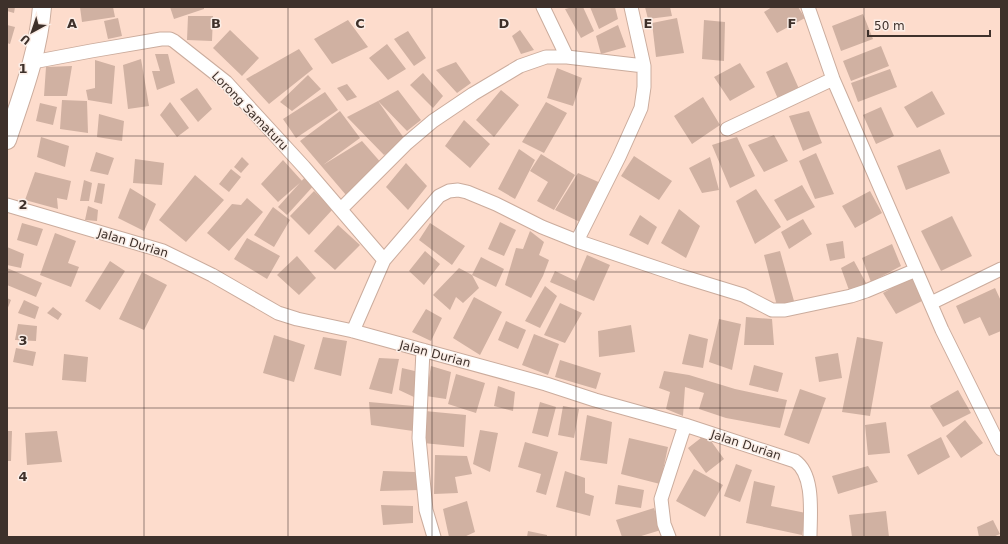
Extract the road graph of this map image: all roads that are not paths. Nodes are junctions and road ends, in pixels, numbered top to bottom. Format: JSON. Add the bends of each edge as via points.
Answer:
{"nodes":[{"id":1,"x":34,"y":7,"type":"edge"},
{"id":2,"x":42,"y":7,"type":"edge"},
{"id":3,"x":543,"y":7,"type":"edge"},
{"id":4,"x":632,"y":7,"type":"edge"},
{"id":5,"x":808,"y":7,"type":"edge"},
{"id":6,"x":567,"y":57,"type":"junction"},
{"id":7,"x":33,"y":62,"type":"junction"},
{"id":8,"x":644,"y":66,"type":"junction"},
{"id":9,"x":833,"y":79,"type":"junction"},
{"id":10,"x":7,"y":110,"type":"edge"},
{"id":11,"x":727,"y":128,"type":"dead end"},
{"id":12,"x":7,"y":140,"type":"edge"},
{"id":13,"x":7,"y":206,"type":"edge"},
{"id":14,"x":341,"y":209,"type":"junction"},
{"id":15,"x":577,"y":241,"type":"junction"},
{"id":16,"x":384,"y":260,"type":"junction"},
{"id":17,"x":1001,"y":269,"type":"edge"},
{"id":18,"x":916,"y":270,"type":"junction"},
{"id":19,"x":931,"y":303,"type":"junction"},
{"id":20,"x":353,"y":331,"type":"junction"},
{"id":21,"x":422,"y":350,"type":"junction"},
{"id":22,"x":685,"y":425,"type":"junction"},
{"id":23,"x":1001,"y":449,"type":"edge"},
{"id":24,"x":434,"y":537,"type":"edge"},
{"id":25,"x":669,"y":537,"type":"edge"},
{"id":26,"x":810,"y":537,"type":"edge"}],
"edges":[{"from":1,"to":10,"type":"main road","via":[[32,31],[24,66]]},
{"from":2,"to":7,"type":"main road"},
{"from":3,"to":6,"type":"street"},
{"from":4,"to":8,"type":"street"},
{"from":5,"to":9,"type":"street"},
{"from":6,"to":8,"type":"street"},
{"from":6,"to":14,"type":"street","via":[[546,57],[520,66],[451,108],[407,143]]},
{"from":7,"to":12,"type":"main road"},
{"from":7,"to":14,"type":"street","name":"Lorong Samaturu","via":[[170,39],[226,82]]},
{"from":8,"to":15,"type":"street","via":[[640,108]]},
{"from":9,"to":11,"type":"street"},
{"from":9,"to":18,"type":"street"},
{"from":13,"to":20,"type":"street","name":"Jalan Durian","via":[[163,251],[278,312],[297,319]]},
{"from":14,"to":16,"type":"street","name":"Lorong Samaturu"},
{"from":15,"to":16,"type":"street","via":[[496,204],[458,190],[439,196]]},
{"from":15,"to":18,"type":"street","via":[[743,295],[772,310],[785,310],[851,296]]},
{"from":16,"to":20,"type":"street"},
{"from":17,"to":19,"type":"street"},
{"from":18,"to":19,"type":"street"},
{"from":19,"to":23,"type":"street"},
{"from":20,"to":21,"type":"street","name":"Jalan Durian"},
{"from":21,"to":22,"type":"street","name":"Jalan Durian"},
{"from":21,"to":24,"type":"street","via":[[419,438],[426,510]]},
{"from":22,"to":25,"type":"street","via":[[661,499],[664,524]]},
{"from":22,"to":26,"type":"street","name":"Jalan Durian","via":[[800,465],[807,477],[810,498]]}]}
